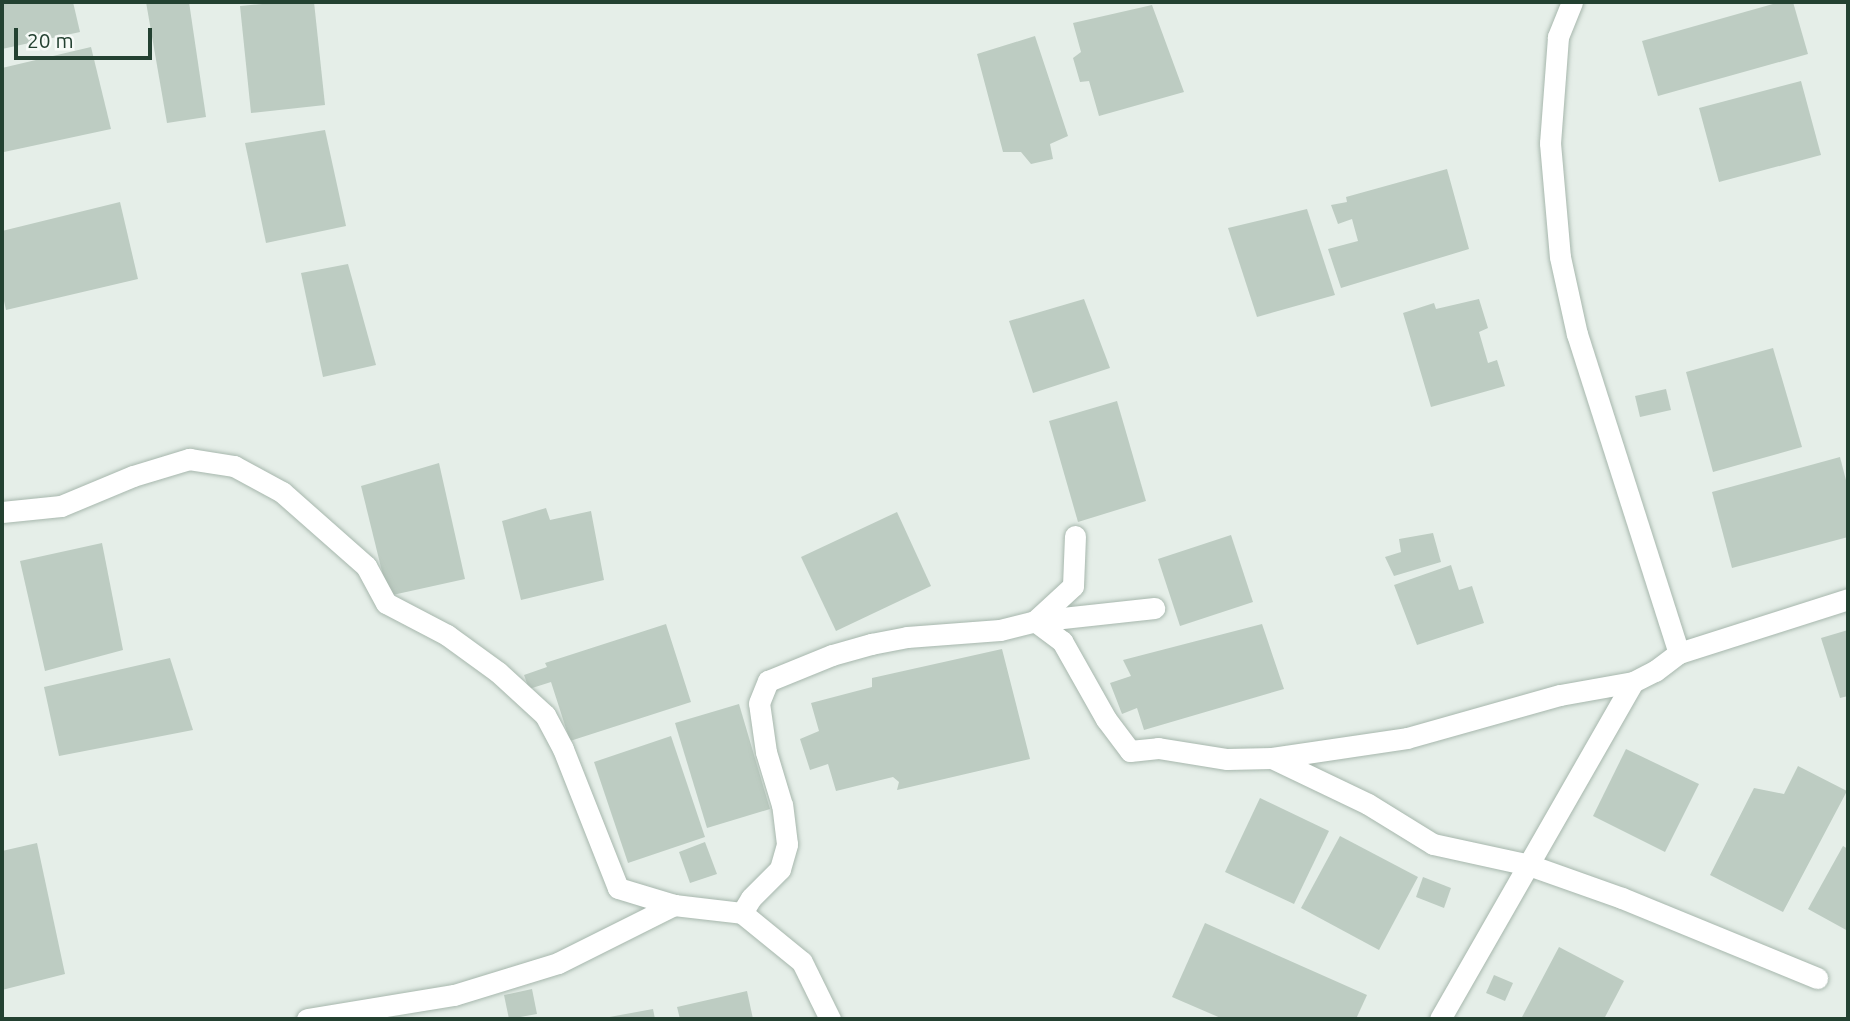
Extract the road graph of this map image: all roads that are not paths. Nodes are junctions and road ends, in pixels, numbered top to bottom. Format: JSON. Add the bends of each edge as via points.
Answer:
{"nodes":[{"id":1,"x":1572,"y":2,"type":"edge"},
{"id":2,"x":2,"y":512,"type":"edge"},
{"id":3,"x":1075,"y":536,"type":"dead end"},
{"id":4,"x":1848,"y":599,"type":"edge"},
{"id":5,"x":1154,"y":608,"type":"dead end"},
{"id":6,"x":1035,"y":621,"type":"junction"},
{"id":7,"x":1679,"y":653,"type":"junction"},
{"id":8,"x":1633,"y":682,"type":"junction"},
{"id":9,"x":1272,"y":758,"type":"junction"},
{"id":10,"x":1529,"y":865,"type":"junction"},
{"id":11,"x":674,"y":905,"type":"junction"},
{"id":12,"x":742,"y":913,"type":"junction"},
{"id":13,"x":1816,"y":978,"type":"dead end"},
{"id":14,"x":307,"y":1019,"type":"edge"},
{"id":15,"x":831,"y":1019,"type":"edge"},
{"id":16,"x":1440,"y":1019,"type":"edge"}],
"edges":[{"from":1,"to":7,"type":"street","via":[[1558,37],[1550,143],[1560,257],[1577,334]]},
{"from":2,"to":11,"type":"street","via":[[61,506],[189,459],[234,466],[282,492],[366,566],[386,603],[447,635],[545,715],[618,888]]},
{"from":3,"to":6,"type":"street","via":[[1073,586]]},
{"from":4,"to":7,"type":"street"},
{"from":5,"to":6,"type":"street"},
{"from":6,"to":9,"type":"street","via":[[1062,641],[1106,719],[1130,751],[1158,748],[1227,759]]},
{"from":6,"to":12,"type":"street","via":[[1000,630],[871,644],[768,681],[759,703],[786,844],[780,869]]},
{"from":7,"to":8,"type":"street"},
{"from":8,"to":9,"type":"street","via":[[1546,698],[1407,738]]},
{"from":8,"to":10,"type":"street"},
{"from":9,"to":10,"type":"street","via":[[1368,804],[1433,844]]},
{"from":10,"to":13,"type":"street"},
{"from":10,"to":16,"type":"street"},
{"from":11,"to":12,"type":"street"},
{"from":11,"to":14,"type":"street","via":[[558,963],[454,995]]},
{"from":12,"to":15,"type":"street","via":[[802,962]]}]}
